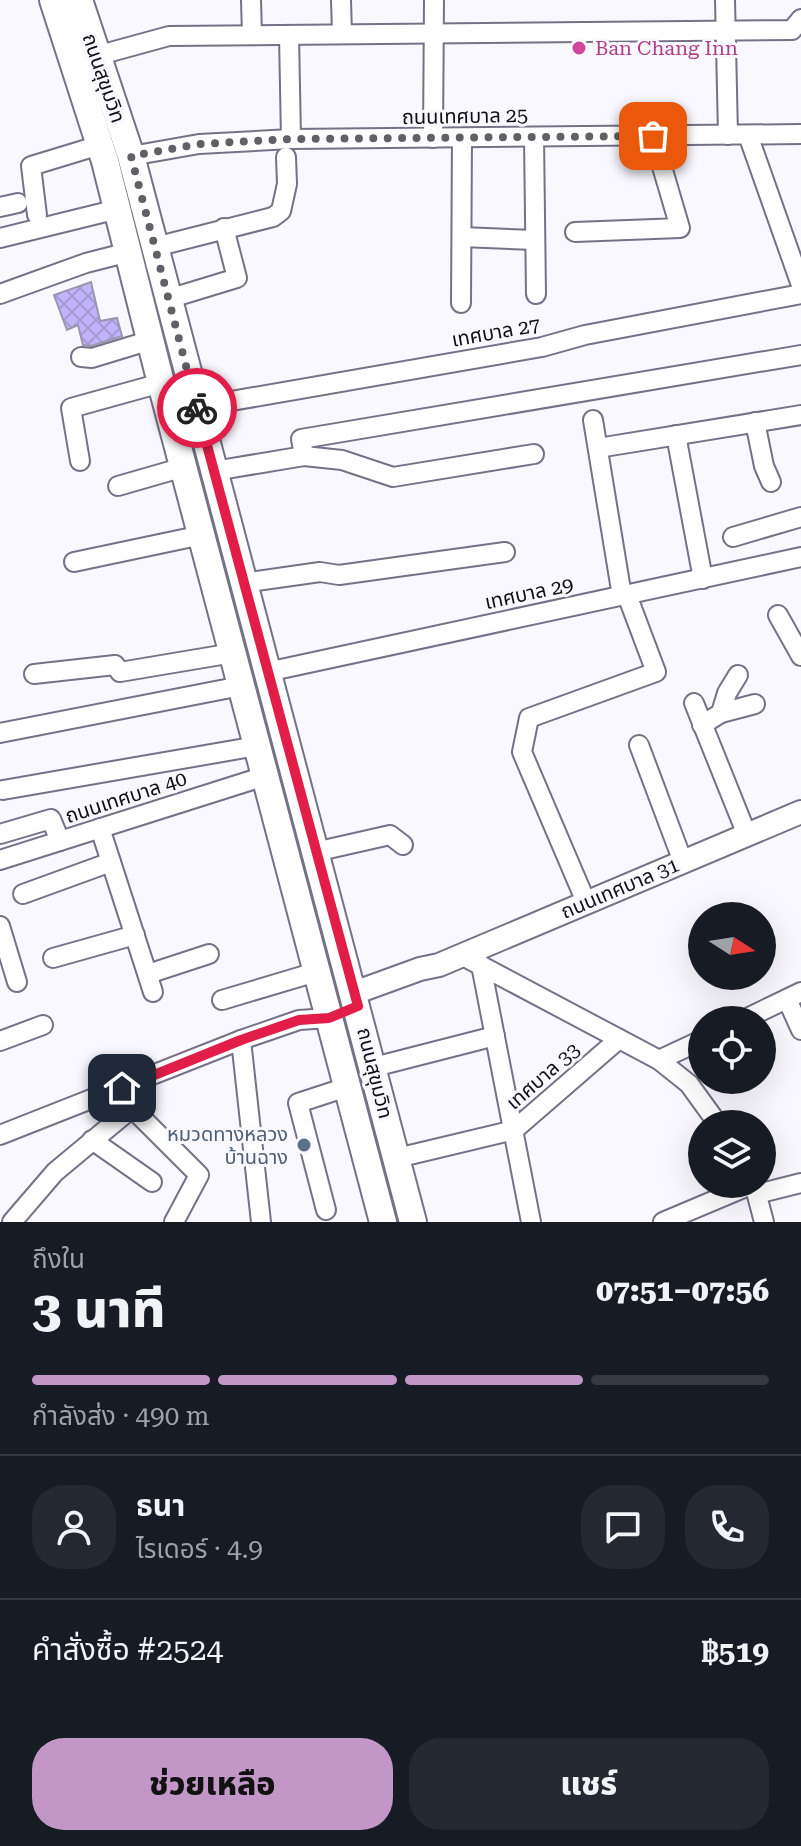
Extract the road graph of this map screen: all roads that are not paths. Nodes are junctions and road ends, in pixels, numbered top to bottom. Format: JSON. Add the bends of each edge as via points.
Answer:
{"nodes":[{"id":1,"x":53,"y":0,"type":"edge"},
{"id":2,"x":79,"y":0,"type":"edge"},
{"id":3,"x":251,"y":0,"type":"edge"},
{"id":4,"x":341,"y":0,"type":"edge"},
{"id":5,"x":434,"y":0,"type":"edge"},
{"id":6,"x":725,"y":0,"type":"edge"},
{"id":7,"x":801,"y":19,"type":"edge"},
{"id":8,"x":726,"y":31,"type":"junction"},
{"id":9,"x":434,"y":33,"type":"junction"},
{"id":10,"x":342,"y":34,"type":"junction"},
{"id":11,"x":252,"y":35,"type":"junction"},
{"id":12,"x":289,"y":35,"type":"junction"},
{"id":13,"x":96,"y":56,"type":"junction"},
{"id":14,"x":801,"y":134,"type":"edge"},
{"id":15,"x":728,"y":135,"type":"junction"},
{"id":16,"x":748,"y":135,"type":"junction"},
{"id":17,"x":653,"y":136,"type":"junction"},
{"id":18,"x":534,"y":137,"type":"junction"},
{"id":19,"x":433,"y":138,"type":"junction"},
{"id":20,"x":462,"y":138,"type":"junction"},
{"id":21,"x":288,"y":148,"type":"junction"},
{"id":22,"x":112,"y":154,"type":"junction"},
{"id":23,"x":118,"y":209,"type":"junction"},
{"id":24,"x":37,"y":215,"type":"dead end"},
{"id":25,"x":224,"y":228,"type":"junction"},
{"id":26,"x":575,"y":232,"type":"dead end"},
{"id":27,"x":462,"y":237,"type":"junction"},
{"id":28,"x":0,"y":238,"type":"edge"},
{"id":29,"x":535,"y":240,"type":"junction"},
{"id":30,"x":155,"y":247,"type":"junction"},
{"id":31,"x":129,"y":252,"type":"junction"},
{"id":32,"x":801,"y":285,"type":"edge"},
{"id":33,"x":0,"y":294,"type":"edge"},
{"id":34,"x":536,"y":294,"type":"dead end"},
{"id":35,"x":801,"y":294,"type":"edge"},
{"id":36,"x":168,"y":299,"type":"junction"},
{"id":37,"x":461,"y":303,"type":"dead end"},
{"id":38,"x":151,"y":340,"type":"junction"},
{"id":39,"x":801,"y":355,"type":"edge"},
{"id":40,"x":81,"y":357,"type":"dead end"},
{"id":41,"x":161,"y":383,"type":"junction"},
{"id":42,"x":197,"y":407,"type":"junction"},
{"id":43,"x":801,"y":415,"type":"edge"},
{"id":44,"x":593,"y":420,"type":"dead end"},
{"id":45,"x":755,"y":422,"type":"junction"},
{"id":46,"x":676,"y":435,"type":"junction"},
{"id":47,"x":598,"y":448,"type":"junction"},
{"id":48,"x":534,"y":454,"type":"dead end"},
{"id":49,"x":304,"y":456,"type":"junction"},
{"id":50,"x":80,"y":461,"type":"dead end"},
{"id":51,"x":184,"y":467,"type":"junction"},
{"id":52,"x":214,"y":471,"type":"junction"},
{"id":53,"x":771,"y":482,"type":"dead end"},
{"id":54,"x":118,"y":486,"type":"dead end"},
{"id":55,"x":801,"y":517,"type":"edge"},
{"id":56,"x":202,"y":535,"type":"junction"},
{"id":57,"x":733,"y":537,"type":"dead end"},
{"id":58,"x":505,"y":552,"type":"dead end"},
{"id":59,"x":801,"y":557,"type":"edge"},
{"id":60,"x":74,"y":562,"type":"dead end"},
{"id":61,"x":703,"y":579,"type":"junction"},
{"id":62,"x":243,"y":583,"type":"junction"},
{"id":63,"x":625,"y":596,"type":"junction"},
{"id":64,"x":778,"y":615,"type":"dead end"},
{"id":65,"x":233,"y":653,"type":"junction"},
{"id":66,"x":801,"y":656,"type":"edge"},
{"id":67,"x":267,"y":672,"type":"junction"},
{"id":68,"x":34,"y":674,"type":"dead end"},
{"id":69,"x":738,"y":675,"type":"dead end"},
{"id":70,"x":241,"y":686,"type":"junction"},
{"id":71,"x":694,"y":703,"type":"dead end"},
{"id":72,"x":755,"y":704,"type":"dead end"},
{"id":73,"x":721,"y":713,"type":"junction"},
{"id":74,"x":702,"y":725,"type":"junction"},
{"id":75,"x":0,"y":733,"type":"edge"},
{"id":76,"x":639,"y":745,"type":"dead end"},
{"id":77,"x":257,"y":746,"type":"junction"},
{"id":78,"x":265,"y":776,"type":"junction"},
{"id":79,"x":3,"y":790,"type":"dead end"},
{"id":80,"x":801,"y":812,"type":"edge"},
{"id":81,"x":100,"y":828,"type":"junction"},
{"id":82,"x":0,"y":834,"type":"edge"},
{"id":83,"x":747,"y":835,"type":"junction"},
{"id":84,"x":60,"y":841,"type":"junction"},
{"id":85,"x":403,"y":845,"type":"dead end"},
{"id":86,"x":315,"y":852,"type":"junction"},
{"id":87,"x":0,"y":860,"type":"edge"},
{"id":88,"x":111,"y":862,"type":"junction"},
{"id":89,"x":683,"y":862,"type":"junction"},
{"id":90,"x":23,"y":894,"type":"dead end"},
{"id":91,"x":586,"y":902,"type":"junction"},
{"id":92,"x":0,"y":926,"type":"edge"},
{"id":93,"x":135,"y":935,"type":"junction"},
{"id":94,"x":4,"y":949,"type":"edge"},
{"id":95,"x":209,"y":954,"type":"dead end"},
{"id":96,"x":53,"y":958,"type":"dead end"},
{"id":97,"x":471,"y":960,"type":"junction"},
{"id":98,"x":316,"y":972,"type":"junction"},
{"id":99,"x":17,"y":982,"type":"dead end"},
{"id":100,"x":794,"y":995,"type":"edge"},
{"id":101,"x":222,"y":1000,"type":"dead end"},
{"id":102,"x":356,"y":1000,"type":"junction"},
{"id":103,"x":772,"y":1006,"type":"edge"},
{"id":104,"x":327,"y":1011,"type":"junction"},
{"id":105,"x":43,"y":1025,"type":"dead end"},
{"id":106,"x":801,"y":1030,"type":"edge"},
{"id":107,"x":495,"y":1036,"type":"junction"},
{"id":108,"x":619,"y":1039,"type":"junction"},
{"id":109,"x":241,"y":1040,"type":"junction"},
{"id":110,"x":0,"y":1041,"type":"edge"},
{"id":111,"x":688,"y":1047,"type":"edge"},
{"id":112,"x":659,"y":1060,"type":"junction"},
{"id":113,"x":374,"y":1067,"type":"junction"},
{"id":114,"x":347,"y":1087,"type":"junction"},
{"id":115,"x":122,"y":1088,"type":"junction"},
{"id":116,"x":132,"y":1108,"type":"junction"},
{"id":117,"x":708,"y":1110,"type":"edge"},
{"id":118,"x":514,"y":1130,"type":"junction"},
{"id":119,"x":0,"y":1135,"type":"edge"},
{"id":120,"x":92,"y":1140,"type":"junction"},
{"id":121,"x":397,"y":1158,"type":"junction"},
{"id":122,"x":152,"y":1182,"type":"dead end"},
{"id":123,"x":801,"y":1183,"type":"edge"},
{"id":124,"x":776,"y":1185,"type":"edge"},
{"id":125,"x":725,"y":1198,"type":"edge"},
{"id":126,"x":757,"y":1198,"type":"edge"},
{"id":127,"x":326,"y":1210,"type":"dead end"},
{"id":128,"x":12,"y":1222,"type":"edge"},
{"id":129,"x":174,"y":1222,"type":"edge"},
{"id":130,"x":261,"y":1222,"type":"edge"},
{"id":131,"x":383,"y":1222,"type":"edge"},
{"id":132,"x":413,"y":1222,"type":"edge"},
{"id":133,"x":531,"y":1222,"type":"edge"},
{"id":134,"x":663,"y":1222,"type":"edge"},
{"id":135,"x":764,"y":1222,"type":"edge"}],
"edges":[{"from":1,"to":22,"type":"highway","name":"ถนนสุขุมวิท"},
{"from":2,"to":13,"type":"highway","name":"ถนนสุขุมวิท"},
{"from":3,"to":11,"type":"street"},
{"from":4,"to":10,"type":"street"},
{"from":5,"to":9,"type":"street"},
{"from":6,"to":8,"type":"street"},
{"from":7,"to":8,"type":"street","via":[[792,30]]},
{"from":8,"to":9,"type":"street"},
{"from":8,"to":15,"type":"street"},
{"from":9,"to":10,"type":"street"},
{"from":9,"to":19,"type":"street"},
{"from":10,"to":12,"type":"street"},
{"from":11,"to":12,"type":"street"},
{"from":11,"to":13,"type":"street","via":[[169,36]]},
{"from":12,"to":21,"type":"street"},
{"from":13,"to":22,"type":"highway","name":"ถนนสุขุมวิท"},
{"from":14,"to":16,"type":"street","name":"ถนนเทศบาล 25"},
{"from":15,"to":16,"type":"street","name":"ถนนเทศบาล 25"},
{"from":15,"to":17,"type":"street","name":"ถนนเทศบาล 25"},
{"from":16,"to":32,"type":"street"},
{"from":17,"to":18,"type":"street","name":"ถนนเทศบาล 25"},
{"from":17,"to":26,"type":"street","via":[[680,228]]},
{"from":18,"to":20,"type":"street","name":"ถนนเทศบาล 25"},
{"from":18,"to":29,"type":"street"},
{"from":19,"to":20,"type":"street","name":"ถนนเทศบาล 25"},
{"from":19,"to":21,"type":"street","name":"ถนนเทศบาล 25"},
{"from":20,"to":27,"type":"street"},
{"from":21,"to":22,"type":"street","name":"ถนนเทศบาล 25","via":[[199,144]]},
{"from":21,"to":25,"type":"street","via":[[281,211]]},
{"from":22,"to":23,"type":"highway","name":"ถนนสุขุมวิท"},
{"from":22,"to":24,"type":"street","name":"ถนนเทศบาล 25","via":[[31,166]]},
{"from":22,"to":30,"type":"highway","name":"ถนนสุขุมวิท"},
{"from":23,"to":28,"type":"street"},
{"from":23,"to":31,"type":"highway","name":"ถนนสุขุมวิท"},
{"from":25,"to":30,"type":"street"},
{"from":25,"to":36,"type":"street","via":[[237,278]]},
{"from":27,"to":29,"type":"street"},
{"from":27,"to":37,"type":"street"},
{"from":29,"to":34,"type":"street"},
{"from":30,"to":36,"type":"highway","name":"ถนนสุขุมวิท"},
{"from":31,"to":33,"type":"street"},
{"from":31,"to":38,"type":"highway","name":"ถนนสุขุมวิท"},
{"from":35,"to":42,"type":"street","name":"เทศบาล 27","via":[[542,347]]},
{"from":36,"to":42,"type":"highway","name":"ถนนสุขุมวิท"},
{"from":38,"to":40,"type":"street"},
{"from":38,"to":41,"type":"highway","name":"ถนนสุขุมวิท"},
{"from":39,"to":49,"type":"street","via":[[301,439]]},
{"from":41,"to":50,"type":"street","via":[[71,408]]},
{"from":41,"to":51,"type":"highway","name":"ถนนสุขุมวิท"},
{"from":42,"to":52,"type":"highway","name":"ถนนสุขุมวิท"},
{"from":43,"to":45,"type":"street"},
{"from":44,"to":47,"type":"street"},
{"from":45,"to":46,"type":"street"},
{"from":45,"to":53,"type":"street"},
{"from":46,"to":47,"type":"street"},
{"from":46,"to":61,"type":"street"},
{"from":47,"to":63,"type":"street"},
{"from":48,"to":49,"type":"street","via":[[393,477],[342,460]]},
{"from":49,"to":52,"type":"street"},
{"from":51,"to":54,"type":"street"},
{"from":51,"to":56,"type":"highway","name":"ถนนสุขุมวิท"},
{"from":52,"to":62,"type":"highway","name":"ถนนสุขุมวิท"},
{"from":55,"to":57,"type":"street"},
{"from":56,"to":60,"type":"street"},
{"from":56,"to":65,"type":"highway","name":"ถนนสุขุมวิท"},
{"from":58,"to":62,"type":"street"},
{"from":59,"to":61,"type":"street","name":"เทศบาล 29"},
{"from":61,"to":63,"type":"street","name":"เทศบาล 29"},
{"from":62,"to":67,"type":"highway","name":"ถนนสุขุมวิท"},
{"from":63,"to":67,"type":"street","name":"เทศบาล 29"},
{"from":63,"to":91,"type":"street","via":[[656,672],[529,718],[522,752]]},
{"from":64,"to":66,"type":"street"},
{"from":65,"to":68,"type":"street","via":[[120,672],[115,665]]},
{"from":65,"to":70,"type":"highway","name":"ถนนสุขุมวิท"},
{"from":67,"to":86,"type":"highway","name":"ถนนสุขุมวิท"},
{"from":69,"to":73,"type":"street"},
{"from":70,"to":75,"type":"street"},
{"from":70,"to":77,"type":"highway","name":"ถนนสุขุมวิท"},
{"from":71,"to":74,"type":"street"},
{"from":72,"to":73,"type":"street"},
{"from":73,"to":74,"type":"street"},
{"from":74,"to":83,"type":"street"},
{"from":76,"to":89,"type":"street"},
{"from":77,"to":78,"type":"highway","name":"ถนนสุขุมวิท"},
{"from":77,"to":79,"type":"street"},
{"from":78,"to":81,"type":"street","name":"ถนนเทศบาล 40"},
{"from":78,"to":98,"type":"highway","name":"ถนนสุขุมวิท"},
{"from":80,"to":83,"type":"main road","name":"ถนนเทศบาล 31"},
{"from":81,"to":84,"type":"street","name":"ถนนเทศบาล 40"},
{"from":81,"to":88,"type":"street"},
{"from":82,"to":84,"type":"street","via":[[51,819]]},
{"from":83,"to":89,"type":"main road","name":"ถนนเทศบาล 31"},
{"from":84,"to":87,"type":"street","name":"ถนนเทศบาล 40"},
{"from":85,"to":86,"type":"street","via":[[390,835]]},
{"from":86,"to":102,"type":"highway","name":"ถนนสุขุมวิท"},
{"from":88,"to":90,"type":"street"},
{"from":88,"to":93,"type":"street"},
{"from":89,"to":91,"type":"main road","name":"ถนนเทศบาล 31"},
{"from":91,"to":97,"type":"main road","name":"ถนนเทศบาล 31"},
{"from":92,"to":94,"type":"street"},
{"from":93,"to":95,"type":"street","via":[[150,983]]},
{"from":93,"to":96,"type":"street"},
{"from":94,"to":99,"type":"street"},
{"from":97,"to":102,"type":"main road","name":"ถนนเทศบาล 31","via":[[439,965],[423,981]]},
{"from":97,"to":107,"type":"street"},
{"from":97,"to":108,"type":"street"},
{"from":98,"to":101,"type":"street"},
{"from":98,"to":104,"type":"highway","name":"ถนนสุขุมวิท"},
{"from":100,"to":103,"type":"street"},
{"from":100,"to":106,"type":"street"},
{"from":102,"to":104,"type":"highway"},
{"from":102,"to":113,"type":"highway","name":"ถนนสุขุมวิท"},
{"from":104,"to":109,"type":"street"},
{"from":104,"to":114,"type":"highway","name":"ถนนสุขุมวิท"},
{"from":105,"to":110,"type":"street"},
{"from":107,"to":113,"type":"street"},
{"from":107,"to":118,"type":"street"},
{"from":108,"to":112,"type":"street"},
{"from":108,"to":118,"type":"street","name":"เทศบาล 33"},
{"from":109,"to":115,"type":"street"},
{"from":109,"to":130,"type":"street"},
{"from":111,"to":112,"type":"street"},
{"from":112,"to":117,"type":"street","via":[[689,1084]]},
{"from":113,"to":121,"type":"highway","name":"ถนนสุขุมวิท"},
{"from":114,"to":127,"type":"street","via":[[298,1103]]},
{"from":114,"to":131,"type":"highway","name":"ถนนสุขุมวิท"},
{"from":115,"to":116,"type":"street"},
{"from":115,"to":119,"type":"street"},
{"from":116,"to":120,"type":"street"},
{"from":116,"to":129,"type":"street","via":[[199,1175]]},
{"from":118,"to":121,"type":"street","name":"เทศบาล 33"},
{"from":118,"to":133,"type":"street"},
{"from":120,"to":122,"type":"street"},
{"from":120,"to":128,"type":"street","via":[[55,1172]]},
{"from":121,"to":132,"type":"highway","name":"ถนนสุขุมวิท"},
{"from":123,"to":124,"type":"street"},
{"from":125,"to":134,"type":"street"},
{"from":126,"to":135,"type":"street"}]}
